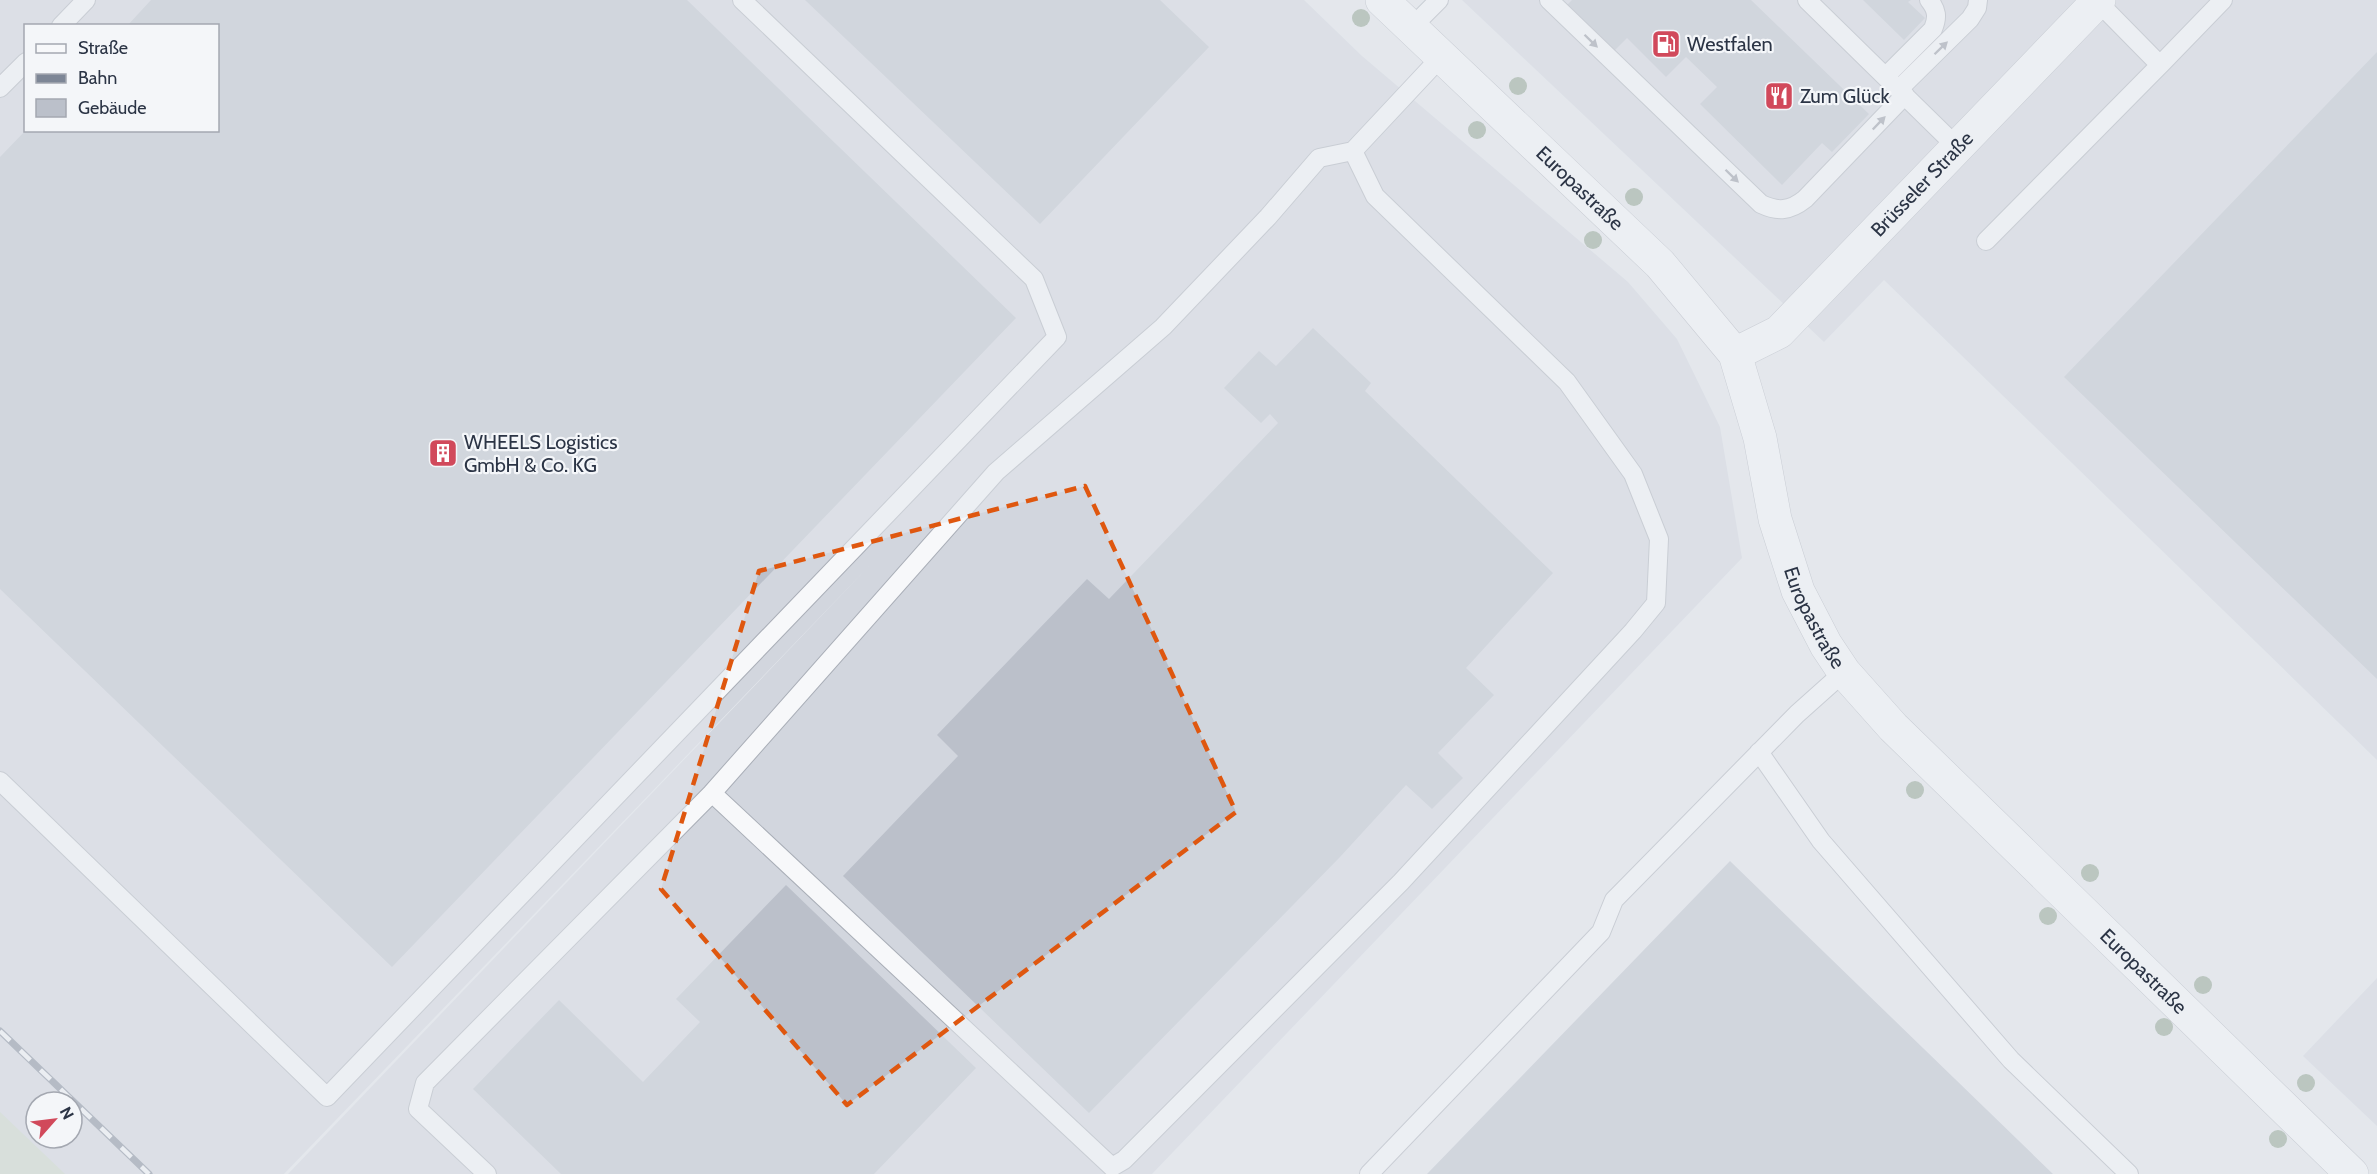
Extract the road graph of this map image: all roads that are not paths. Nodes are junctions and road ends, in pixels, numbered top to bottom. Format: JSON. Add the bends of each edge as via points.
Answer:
{"nodes":[{"id":1,"x":86,"y":0,"type":"edge"},
{"id":2,"x":742,"y":0,"type":"edge"},
{"id":3,"x":1382,"y":0,"type":"edge"},
{"id":4,"x":1439,"y":0,"type":"edge"},
{"id":5,"x":1549,"y":0,"type":"edge"},
{"id":6,"x":1807,"y":0,"type":"edge"},
{"id":7,"x":1929,"y":0,"type":"edge"},
{"id":8,"x":1978,"y":0,"type":"edge"},
{"id":9,"x":2097,"y":0,"type":"edge"},
{"id":10,"x":2223,"y":0,"type":"edge"},
{"id":11,"x":63,"y":24,"type":"edge"},
{"id":12,"x":1411,"y":28,"type":"junction"},
{"id":13,"x":1441,"y":57,"type":"junction"},
{"id":14,"x":24,"y":64,"type":"edge"},
{"id":15,"x":2160,"y":65,"type":"junction"},
{"id":16,"x":1886,"y":76,"type":"junction"},
{"id":17,"x":0,"y":88,"type":"edge"},
{"id":18,"x":1902,"y":92,"type":"junction"},
{"id":19,"x":1956,"y":146,"type":"junction"},
{"id":20,"x":1353,"y":151,"type":"junction"},
{"id":21,"x":1986,"y":241,"type":"dead end"},
{"id":22,"x":1735,"y":354,"type":"junction"},
{"id":23,"x":1844,"y":672,"type":"junction"},
{"id":24,"x":1760,"y":752,"type":"junction"},
{"id":25,"x":0,"y":781,"type":"edge"},
{"id":26,"x":712,"y":793,"type":"junction"},
{"id":27,"x":1108,"y":1170,"type":"edge"},
{"id":28,"x":487,"y":1174,"type":"edge"},
{"id":29,"x":1369,"y":1174,"type":"edge"},
{"id":30,"x":2129,"y":1174,"type":"edge"},
{"id":31,"x":2352,"y":1174,"type":"edge"}],
"edges":[{"from":1,"to":11,"type":"lane"},
{"from":2,"to":25,"type":"lane","via":[[1034,279],[1057,337],[327,1097]]},
{"from":3,"to":12,"type":"street","name":"Europastraße"},
{"from":4,"to":12,"type":"lane"},
{"from":5,"to":18,"type":"lane","one_way":true,"via":[[1761,204],[1772,209],[1794,207],[1805,199]]},
{"from":6,"to":16,"type":"lane"},
{"from":7,"to":16,"type":"lane","via":[[1937,19],[1933,29]]},
{"from":18,"to":8,"type":"lane","one_way":true,"via":[[1970,19]]},
{"from":9,"to":15,"type":"lane"},
{"from":9,"to":19,"type":"street","name":"Brüsseler Straße"},
{"from":10,"to":15,"type":"lane"},
{"from":12,"to":13,"type":"street","name":"Europastraße"},
{"from":13,"to":20,"type":"lane"},
{"from":13,"to":22,"type":"street","name":"Europastraße","via":[[1660,264]]},
{"from":14,"to":17,"type":"lane"},
{"from":15,"to":21,"type":"lane"},
{"from":16,"to":18,"type":"lane"},
{"from":18,"to":19,"type":"lane"},
{"from":19,"to":22,"type":"street","name":"Brüsseler Straße","via":[[1779,332]]},
{"from":20,"to":26,"type":"lane","via":[[1319,158],[1164,327],[996,472]]},
{"from":20,"to":27,"type":"lane","via":[[1375,196],[1567,382],[1633,474],[1659,538],[1656,603],[1401,882],[1124,1160]]},
{"from":22,"to":23,"type":"street","name":"Europastraße","via":[[1760,438],[1775,519],[1798,591]]},
{"from":23,"to":24,"type":"lane"},
{"from":23,"to":31,"type":"street","name":"Europastraße","via":[[1893,727]]},
{"from":24,"to":29,"type":"lane","via":[[1614,900],[1601,932]]},
{"from":24,"to":30,"type":"lane","via":[[1821,841],[2011,1060]]},
{"from":26,"to":27,"type":"lane"},
{"from":26,"to":28,"type":"lane","via":[[425,1083],[418,1109]]}]}
